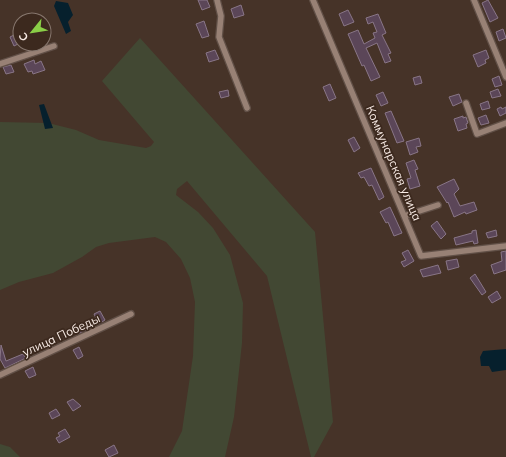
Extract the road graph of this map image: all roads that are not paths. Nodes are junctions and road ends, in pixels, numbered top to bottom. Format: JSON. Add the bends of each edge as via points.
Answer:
{"nodes":[{"id":1,"x":217,"y":0,"type":"edge"},
{"id":2,"x":313,"y":0,"type":"edge"},
{"id":3,"x":474,"y":0,"type":"edge"},
{"id":4,"x":54,"y":46,"type":"dead end"},
{"id":5,"x":0,"y":64,"type":"edge"},
{"id":6,"x":506,"y":77,"type":"edge"},
{"id":7,"x":466,"y":103,"type":"dead end"},
{"id":8,"x":248,"y":108,"type":"dead end"},
{"id":9,"x":506,"y":123,"type":"edge"},
{"id":10,"x":438,"y":205,"type":"dead end"},
{"id":11,"x":404,"y":216,"type":"junction"},
{"id":12,"x":506,"y":246,"type":"edge"},
{"id":13,"x":131,"y":314,"type":"dead end"},
{"id":14,"x":0,"y":375,"type":"edge"}],
"edges":[{"from":1,"to":8,"type":"street","via":[[221,16],[219,37]]},
{"from":2,"to":11,"type":"street","name":"Коммунарская улица"},
{"from":3,"to":6,"type":"street"},
{"from":4,"to":5,"type":"street"},
{"from":7,"to":9,"type":"street","via":[[477,134]]},
{"from":10,"to":11,"type":"street"},
{"from":11,"to":12,"type":"street","name":"Коммунарская улица","via":[[421,256]]},
{"from":13,"to":14,"type":"street","name":"улица Победы"}]}
